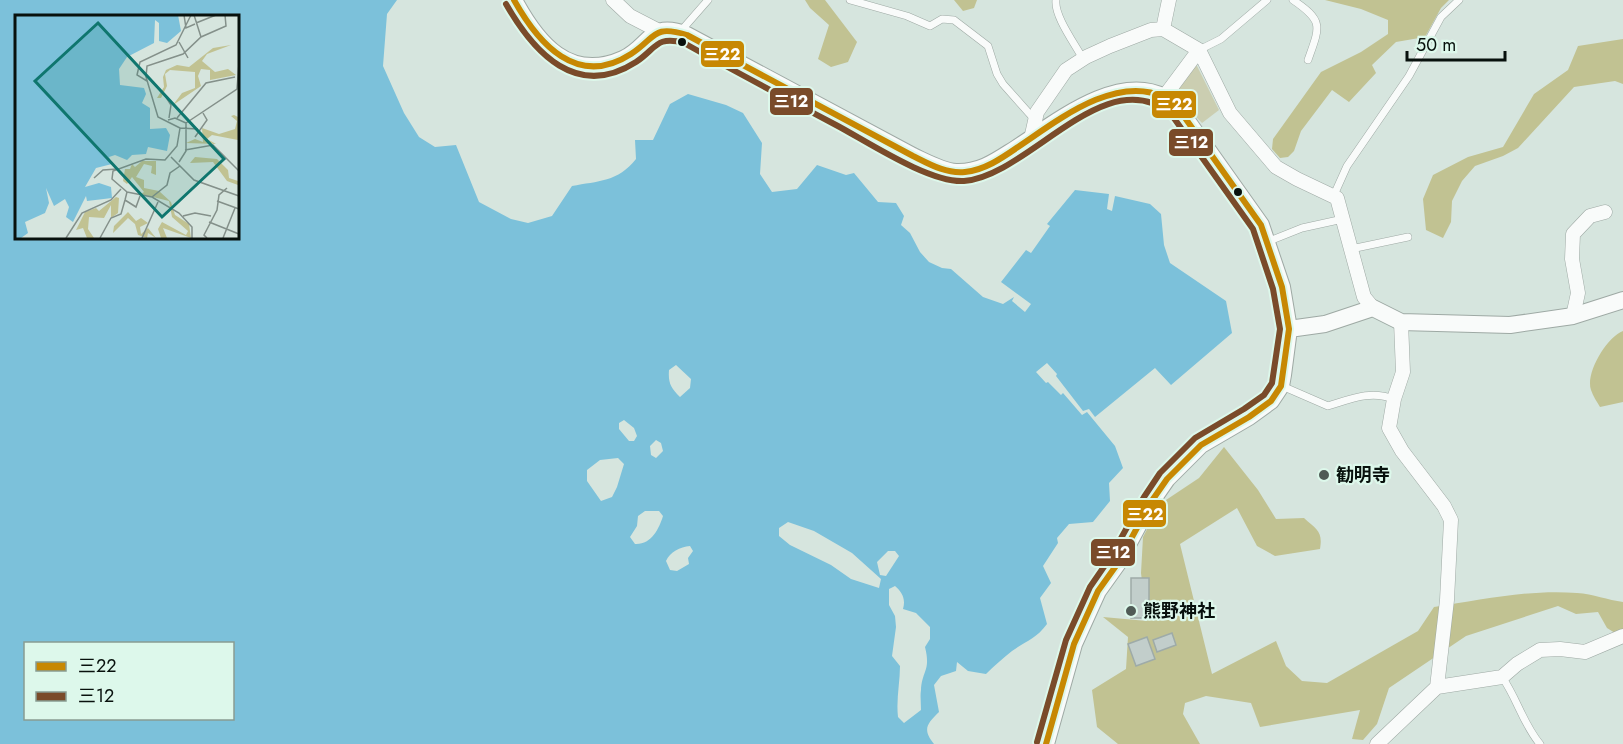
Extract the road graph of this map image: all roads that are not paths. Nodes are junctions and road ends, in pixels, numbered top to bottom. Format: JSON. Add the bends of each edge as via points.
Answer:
{"nodes":[{"id":1,"x":514,"y":0,"type":"edge"},
{"id":2,"x":613,"y":0,"type":"edge"},
{"id":3,"x":708,"y":0,"type":"edge"},
{"id":4,"x":850,"y":0,"type":"edge"},
{"id":5,"x":1056,"y":0,"type":"edge"},
{"id":6,"x":1169,"y":0,"type":"edge"},
{"id":7,"x":1267,"y":0,"type":"edge"},
{"id":8,"x":1293,"y":0,"type":"edge"},
{"id":9,"x":1459,"y":0,"type":"edge"},
{"id":10,"x":1163,"y":29,"type":"junction"},
{"id":11,"x":659,"y":31,"type":"junction"},
{"id":12,"x":680,"y":32,"type":"junction"},
{"id":13,"x":1199,"y":50,"type":"junction"},
{"id":14,"x":1083,"y":59,"type":"junction"},
{"id":15,"x":1308,"y":60,"type":"dead end"},
{"id":16,"x":1164,"y":97,"type":"junction"},
{"id":17,"x":1035,"y":120,"type":"junction"},
{"id":18,"x":1031,"y":139,"type":"junction"},
{"id":19,"x":1334,"y":195,"type":"junction"},
{"id":20,"x":1605,"y":212,"type":"dead end"},
{"id":21,"x":1343,"y":219,"type":"junction"},
{"id":22,"x":1408,"y":237,"type":"dead end"},
{"id":23,"x":1267,"y":242,"type":"junction"},
{"id":24,"x":1350,"y":249,"type":"junction"},
{"id":25,"x":1623,"y":300,"type":"edge"},
{"id":26,"x":1373,"y":308,"type":"junction"},
{"id":27,"x":1573,"y":316,"type":"junction"},
{"id":28,"x":1401,"y":322,"type":"junction"},
{"id":29,"x":1289,"y":329,"type":"junction"},
{"id":30,"x":1281,"y":386,"type":"junction"},
{"id":31,"x":1394,"y":399,"type":"junction"},
{"id":32,"x":1623,"y":636,"type":"edge"},
{"id":33,"x":1502,"y":677,"type":"junction"},
{"id":34,"x":1437,"y":687,"type":"junction"},
{"id":35,"x":1046,"y":744,"type":"edge"},
{"id":36,"x":1377,"y":744,"type":"edge"},
{"id":37,"x":1540,"y":744,"type":"edge"}],
"edges":[{"from":1,"to":11,"type":"street","via":[[543,44],[560,58],[579,65],[598,67],[624,58]]},
{"from":2,"to":11,"type":"street","via":[[630,16]]},
{"from":3,"to":12,"type":"lane"},
{"from":4,"to":17,"type":"lane","via":[[930,26],[942,19],[954,21],[988,46],[1003,84]]},
{"from":5,"to":14,"type":"lane","via":[[1059,16]]},
{"from":6,"to":10,"type":"street"},
{"from":7,"to":13,"type":"lane","via":[[1221,39]]},
{"from":8,"to":15,"type":"lane","via":[[1312,13],[1318,25]]},
{"from":9,"to":19,"type":"lane","via":[[1441,17],[1409,76],[1347,166]]},
{"from":10,"to":13,"type":"street"},
{"from":10,"to":14,"type":"street","via":[[1151,30]]},
{"from":11,"to":12,"type":"street"},
{"from":12,"to":18,"type":"street","via":[[913,156],[954,172],[990,166]]},
{"from":13,"to":16,"type":"street"},
{"from":13,"to":19,"type":"street","via":[[1230,113],[1276,167]]},
{"from":14,"to":17,"type":"street","via":[[1066,70]]},
{"from":16,"to":18,"type":"street","via":[[1126,91],[1103,96]]},
{"from":16,"to":23,"type":"street","via":[[1178,108],[1247,204]]},
{"from":17,"to":18,"type":"street"},
{"from":19,"to":21,"type":"street"},
{"from":20,"to":27,"type":"street","via":[[1590,216],[1573,234],[1572,259],[1578,293]]},
{"from":21,"to":23,"type":"lane","via":[[1302,228]]},
{"from":21,"to":24,"type":"street"},
{"from":22,"to":24,"type":"lane"},
{"from":23,"to":29,"type":"street","via":[[1282,287]]},
{"from":24,"to":26,"type":"street","via":[[1364,297]]},
{"from":25,"to":27,"type":"street"},
{"from":26,"to":28,"type":"street"},
{"from":26,"to":29,"type":"street","via":[[1325,324]]},
{"from":27,"to":28,"type":"street","via":[[1510,325]]},
{"from":28,"to":31,"type":"street","via":[[1402,372]]},
{"from":29,"to":30,"type":"street"},
{"from":30,"to":31,"type":"lane","via":[[1328,406],[1362,395]]},
{"from":30,"to":35,"type":"street","via":[[1271,401],[1202,445],[1167,479],[1098,591],[1074,644]]},
{"from":31,"to":34,"type":"street","via":[[1389,428],[1451,520]]},
{"from":32,"to":33,"type":"street","via":[[1585,652],[1540,650]]},
{"from":33,"to":34,"type":"street"},
{"from":33,"to":37,"type":"lane"},
{"from":34,"to":36,"type":"street"}]}
